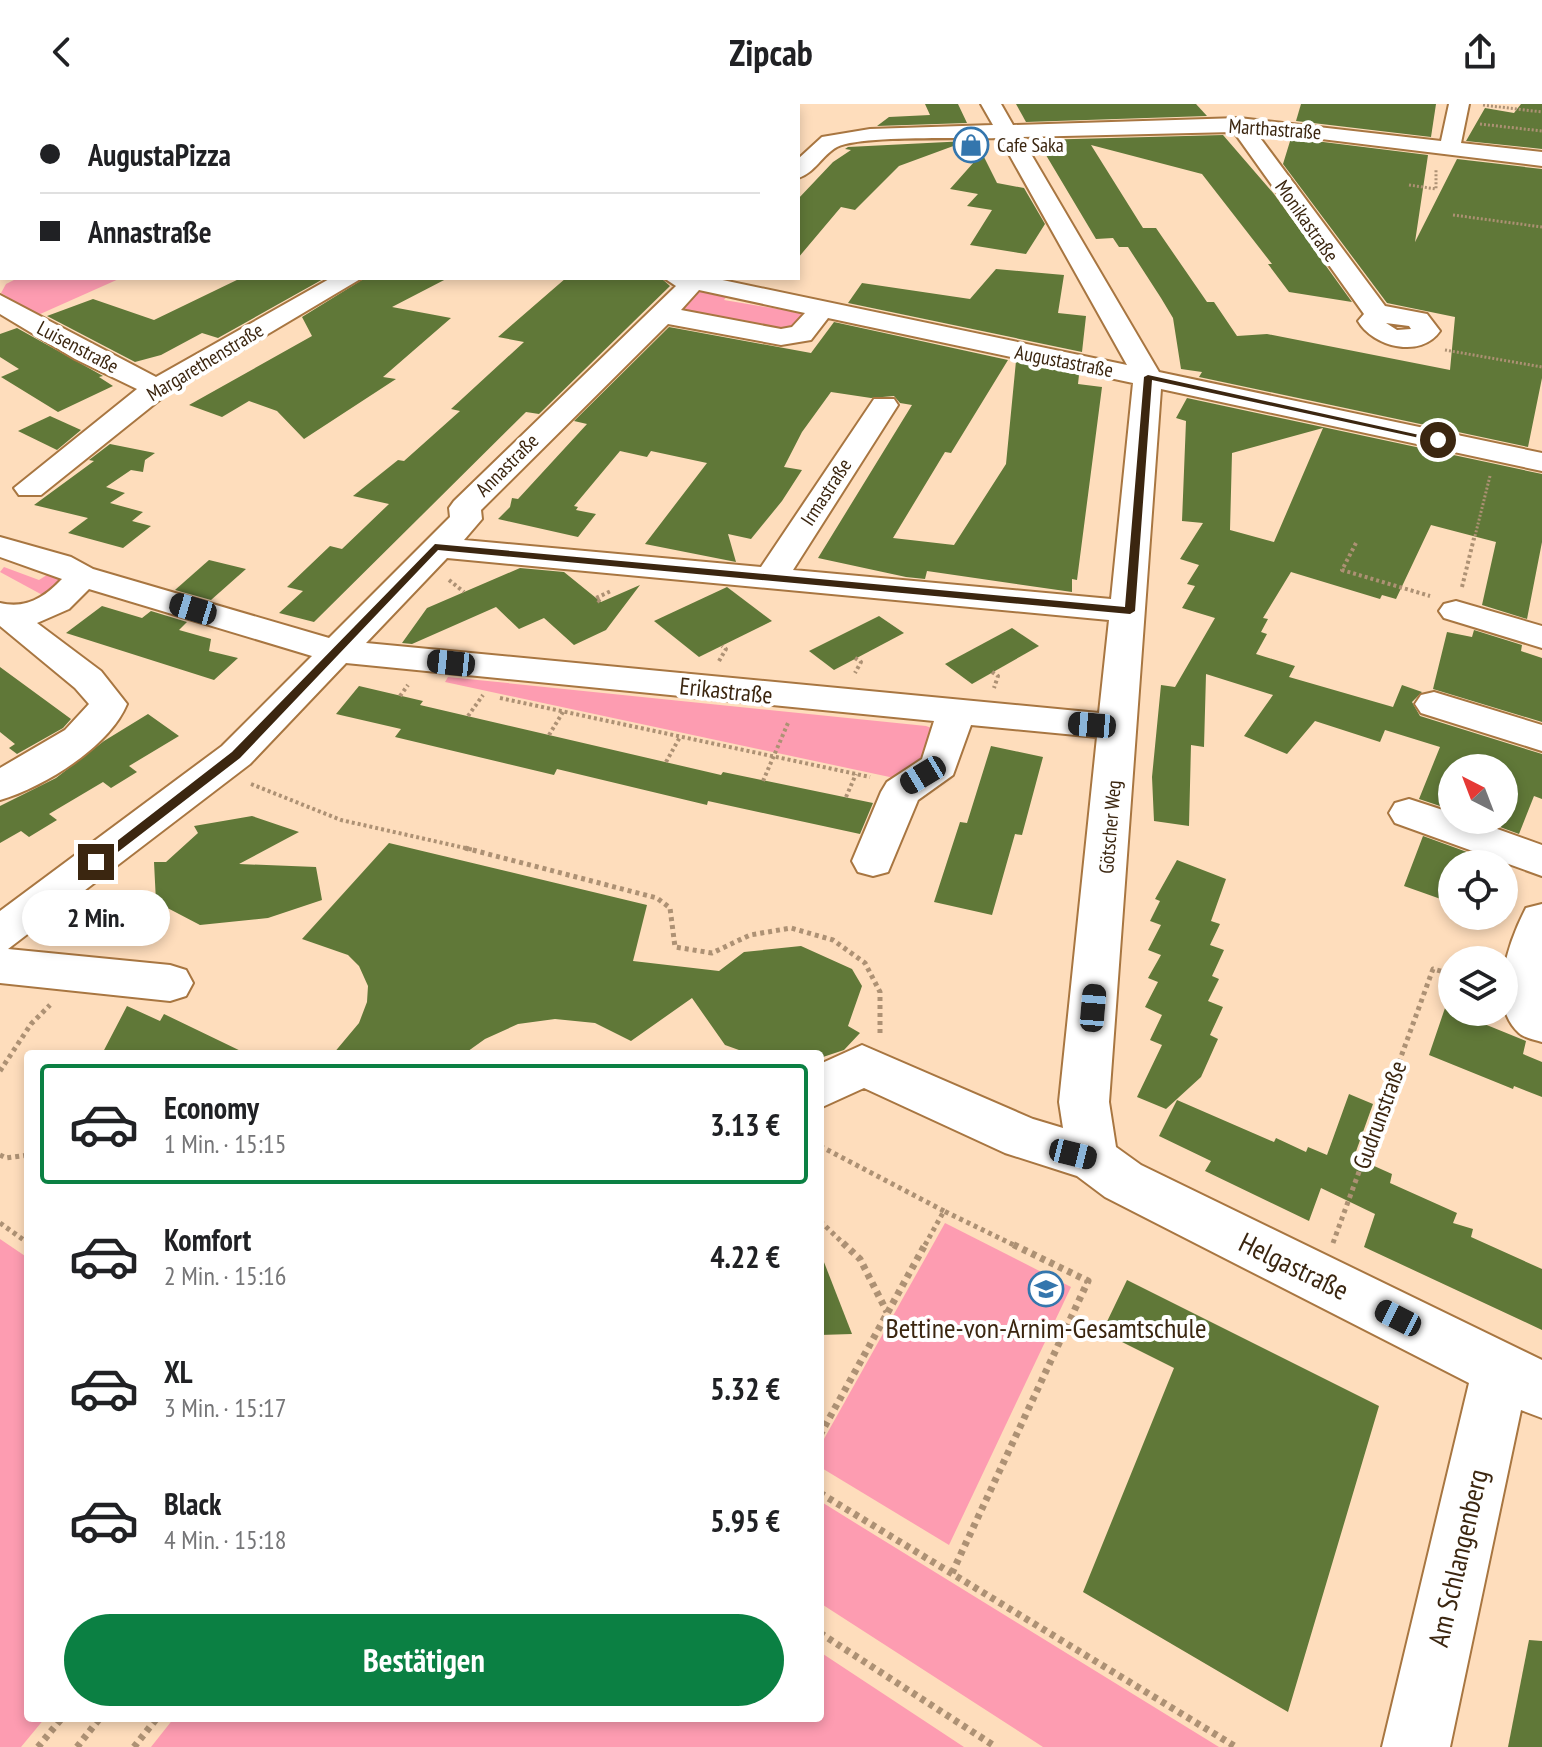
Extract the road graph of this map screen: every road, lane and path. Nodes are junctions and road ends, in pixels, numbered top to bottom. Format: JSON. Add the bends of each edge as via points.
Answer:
{"nodes":[{"id":1,"x":1475,"y":104,"type":"edge"},
{"id":2,"x":1542,"y":112,"type":"edge"},
{"id":3,"x":1451,"y":115,"type":"edge"},
{"id":4,"x":999,"y":118,"type":"edge"},
{"id":5,"x":1239,"y":124,"type":"junction"},
{"id":6,"x":1542,"y":131,"type":"edge"},
{"id":7,"x":1443,"y":146,"type":"junction"},
{"id":8,"x":1542,"y":159,"type":"edge"},
{"id":9,"x":800,"y":169,"type":"edge"},
{"id":10,"x":1409,"y":185,"type":"dead end"},
{"id":11,"x":1453,"y":215,"type":"dead end"},
{"id":12,"x":1542,"y":227,"type":"edge"},
{"id":13,"x":346,"y":280,"type":"edge"},
{"id":14,"x":686,"y":280,"type":"edge"},
{"id":15,"x":691,"y":280,"type":"edge"},
{"id":16,"x":0,"y":303,"type":"edge"},
{"id":17,"x":821,"y":310,"type":"junction"},
{"id":18,"x":663,"y":315,"type":"junction"},
{"id":19,"x":1412,"y":338,"type":"joint"},
{"id":20,"x":1542,"y":367,"type":"edge"},
{"id":21,"x":1148,"y":377,"type":"junction"},
{"id":22,"x":157,"y":388,"type":"junction"},
{"id":23,"x":884,"y":405,"type":"dead end"},
{"id":24,"x":1496,"y":452,"type":"junction"},
{"id":25,"x":1542,"y":462,"type":"edge"},
{"id":26,"x":30,"y":488,"type":"dead end"},
{"id":27,"x":1356,"y":543,"type":"dead end"},
{"id":28,"x":0,"y":547,"type":"edge"},
{"id":29,"x":435,"y":547,"type":"junction"},
{"id":30,"x":81,"y":576,"type":"junction"},
{"id":31,"x":769,"y":580,"type":"junction"},
{"id":32,"x":1457,"y":608,"type":"junction"},
{"id":33,"x":1130,"y":611,"type":"junction"},
{"id":34,"x":6,"y":616,"type":"edge"},
{"id":35,"x":1542,"y":637,"type":"edge"},
{"id":36,"x":334,"y":651,"type":"junction"},
{"id":37,"x":468,"y":692,"type":"dead end"},
{"id":38,"x":483,"y":695,"type":"junction"},
{"id":39,"x":799,"y":698,"type":"junction"},
{"id":40,"x":1434,"y":704,"type":"dead end"},
{"id":41,"x":563,"y":712,"type":"junction"},
{"id":42,"x":956,"y":713,"type":"junction"},
{"id":43,"x":468,"y":716,"type":"dead end"},
{"id":44,"x":1119,"y":727,"type":"junction"},
{"id":45,"x":549,"y":735,"type":"dead end"},
{"id":46,"x":680,"y":737,"type":"junction"},
{"id":47,"x":1542,"y":738,"type":"edge"},
{"id":48,"x":774,"y":757,"type":"junction"},
{"id":49,"x":666,"y":762,"type":"dead end"},
{"id":50,"x":217,"y":770,"type":"junction"},
{"id":51,"x":856,"y":774,"type":"junction"},
{"id":52,"x":763,"y":781,"type":"dead end"},
{"id":53,"x":908,"y":784,"type":"junction"},
{"id":54,"x":0,"y":786,"type":"edge"},
{"id":55,"x":846,"y":797,"type":"dead end"},
{"id":56,"x":1409,"y":813,"type":"dead end"},
{"id":57,"x":873,"y":861,"type":"dead end"},
{"id":58,"x":1542,"y":861,"type":"edge"},
{"id":59,"x":1542,"y":920,"type":"edge"},
{"id":60,"x":0,"y":935,"type":"edge"},
{"id":61,"x":0,"y":966,"type":"edge"},
{"id":62,"x":1438,"y":970,"type":"edge"},
{"id":63,"x":79,"y":973,"type":"junction"},
{"id":64,"x":170,"y":983,"type":"dead end"},
{"id":65,"x":1542,"y":1023,"type":"edge"},
{"id":66,"x":862,"y":1065,"type":"junction"},
{"id":67,"x":0,"y":1071,"type":"edge"},
{"id":68,"x":824,"y":1086,"type":"edge"},
{"id":69,"x":824,"y":1148,"type":"edge"},
{"id":70,"x":0,"y":1155,"type":"edge"},
{"id":71,"x":24,"y":1156,"type":"edge"},
{"id":72,"x":1093,"y":1159,"type":"junction"},
{"id":73,"x":944,"y":1211,"type":"junction"},
{"id":74,"x":0,"y":1223,"type":"edge"},
{"id":75,"x":824,"y":1225,"type":"edge"},
{"id":76,"x":24,"y":1240,"type":"edge"},
{"id":77,"x":1320,"y":1279,"type":"junction"},
{"id":78,"x":888,"y":1313,"type":"junction"},
{"id":79,"x":1522,"y":1380,"type":"edge"},
{"id":80,"x":824,"y":1428,"type":"edge"},
{"id":81,"x":824,"y":1495,"type":"edge"},
{"id":82,"x":952,"y":1573,"type":"junction"},
{"id":83,"x":824,"y":1636,"type":"edge"},
{"id":84,"x":59,"y":1722,"type":"edge"},
{"id":85,"x":97,"y":1722,"type":"edge"},
{"id":86,"x":154,"y":1722,"type":"edge"},
{"id":87,"x":38,"y":1747,"type":"edge"},
{"id":88,"x":77,"y":1747,"type":"edge"},
{"id":89,"x":134,"y":1747,"type":"edge"},
{"id":90,"x":996,"y":1747,"type":"edge"},
{"id":91,"x":1236,"y":1747,"type":"edge"},
{"id":92,"x":1416,"y":1747,"type":"edge"}],
"edges":[{"from":1,"to":2,"type":"path"},
{"from":3,"to":6,"type":"path"},
{"from":3,"to":7,"type":"street"},
{"from":4,"to":5,"type":"street","name":"Marthastraße"},
{"from":4,"to":9,"type":"street","via":[[845,139],[819,150]]},
{"from":4,"to":21,"type":"street"},
{"from":5,"to":7,"type":"street","name":"Marthastraße"},
{"from":5,"to":19,"type":"street","name":"Monikastraße","via":[[1378,315],[1402,315],[1423,323],[1424,334]]},
{"from":7,"to":8,"type":"street","name":"Marthastraße"},
{"from":7,"to":10,"type":"path","via":[[1436,189]]},
{"from":11,"to":12,"type":"path"},
{"from":13,"to":22,"type":"street","name":"Margarethenstraße"},
{"from":14,"to":18,"type":"street","name":"Annastraße"},
{"from":15,"to":17,"type":"street","name":"Augustastraße"},
{"from":16,"to":22,"type":"street","name":"Luisenstraße"},
{"from":17,"to":18,"type":"street","via":[[801,334],[781,337]]},
{"from":17,"to":21,"type":"street","name":"Augustastraße"},
{"from":18,"to":29,"type":"street","name":"Annastraße","via":[[475,497],[465,508],[466,519]]},
{"from":19,"to":20,"type":"path","via":[[1451,353]]},
{"from":21,"to":24,"type":"street","name":"Augustastraße"},
{"from":21,"to":33,"type":"street","name":"Götscher Weg"},
{"from":22,"to":26,"type":"street","name":"Margarethenstraße"},
{"from":23,"to":31,"type":"street","name":"Irmastraße"},
{"from":24,"to":25,"type":"street","name":"Augustastraße"},
{"from":24,"to":32,"type":"path"},
{"from":27,"to":32,"type":"path","via":[[1342,570]]},
{"from":28,"to":30,"type":"street","name":"Erikastraße"},
{"from":29,"to":31,"type":"street"},
{"from":29,"to":36,"type":"street","name":"Annastraße"},
{"from":30,"to":34,"type":"street","via":[[53,604],[34,613]]},
{"from":30,"to":36,"type":"street","name":"Erikastraße"},
{"from":31,"to":33,"type":"street"},
{"from":32,"to":35,"type":"street"},
{"from":33,"to":44,"type":"street","name":"Götscher Weg"},
{"from":34,"to":54,"type":"street","via":[[95,687],[108,704],[106,715],[88,732]]},
{"from":36,"to":39,"type":"street","name":"Erikastraße"},
{"from":36,"to":50,"type":"street","name":"Annastraße"},
{"from":37,"to":38,"type":"path"},
{"from":38,"to":41,"type":"path"},
{"from":38,"to":43,"type":"path"},
{"from":39,"to":42,"type":"street","name":"Erikastraße"},
{"from":39,"to":48,"type":"path"},
{"from":40,"to":47,"type":"street"},
{"from":41,"to":45,"type":"path"},
{"from":41,"to":46,"type":"path"},
{"from":42,"to":44,"type":"street","name":"Erikastraße"},
{"from":42,"to":53,"type":"street","via":[[939,766]]},
{"from":44,"to":72,"type":"street","name":"Götscher Weg","via":[[1084,1102]]},
{"from":46,"to":48,"type":"path"},
{"from":46,"to":49,"type":"path"},
{"from":48,"to":51,"type":"path"},
{"from":48,"to":52,"type":"path"},
{"from":50,"to":60,"type":"street","name":"Annastraße"},
{"from":50,"to":66,"type":"path","via":[[341,820],[657,898],[670,908],[675,947],[712,953],[750,935],[791,928],[833,940],[865,963],[880,992],[880,1036]]},
{"from":51,"to":53,"type":"path"},
{"from":51,"to":55,"type":"path"},
{"from":53,"to":57,"type":"street"},
{"from":56,"to":58,"type":"street"},
{"from":59,"to":65,"type":"street","via":[[1518,994]]},
{"from":61,"to":63,"type":"street"},
{"from":62,"to":77,"type":"path","name":"Gudrunstraße","via":[[1433,969]]},
{"from":63,"to":64,"type":"street"},
{"from":63,"to":67,"type":"path","via":[[31,1024]]},
{"from":66,"to":68,"type":"street"},
{"from":66,"to":72,"type":"street","name":"Helgastraße","via":[[1023,1138]]},
{"from":69,"to":73,"type":"path"},
{"from":70,"to":71,"type":"path"},
{"from":72,"to":77,"type":"street","name":"Helgastraße","via":[[1123,1181]]},
{"from":73,"to":78,"type":"path"},
{"from":73,"to":82,"type":"path","via":[[1088,1281]]},
{"from":74,"to":76,"type":"path"},
{"from":75,"to":78,"type":"path","via":[[860,1259]]},
{"from":77,"to":79,"type":"street","name":"Helgastraße"},
{"from":78,"to":80,"type":"path"},
{"from":79,"to":92,"type":"street","name":"Am Schlangenberg"},
{"from":81,"to":82,"type":"path"},
{"from":82,"to":91,"type":"path"},
{"from":83,"to":90,"type":"path"},
{"from":84,"to":87,"type":"path"},
{"from":85,"to":88,"type":"path"},
{"from":86,"to":89,"type":"path"}]}
